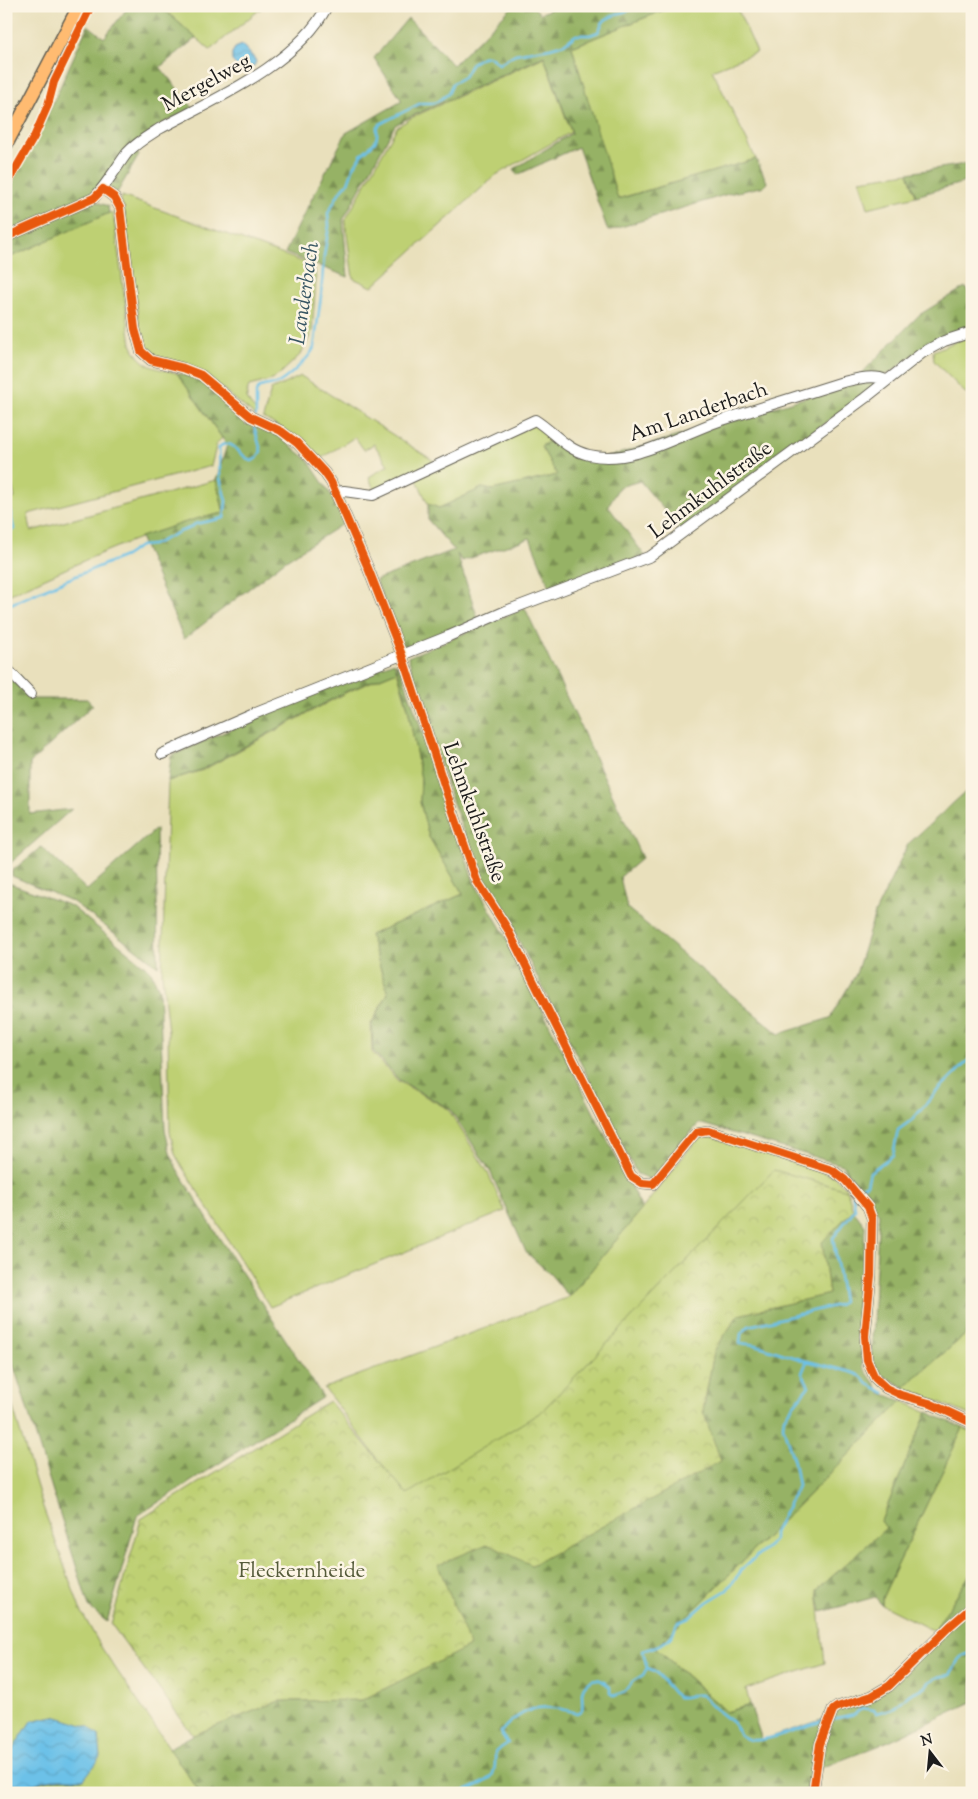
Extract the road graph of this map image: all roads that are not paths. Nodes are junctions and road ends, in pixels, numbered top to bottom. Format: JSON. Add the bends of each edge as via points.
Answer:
{"nodes":[{"id":1,"x":79,"y":6,"type":"edge"},
{"id":2,"x":326,"y":6,"type":"edge"},
{"id":3,"x":6,"y":145,"type":"edge"},
{"id":4,"x":103,"y":189,"type":"junction"},
{"id":5,"x":6,"y":237,"type":"edge"},
{"id":6,"x":972,"y":332,"type":"edge"},
{"id":7,"x":886,"y":380,"type":"junction"},
{"id":8,"x":335,"y":492,"type":"junction"},
{"id":9,"x":402,"y":655,"type":"junction"},
{"id":10,"x":6,"y":668,"type":"edge"},
{"id":11,"x":31,"y":694,"type":"dead end"},
{"id":12,"x":162,"y":754,"type":"dead end"},
{"id":13,"x":972,"y":1423,"type":"edge"},
{"id":14,"x":972,"y":1607,"type":"edge"},
{"id":15,"x":813,"y":1793,"type":"edge"}],
"edges":[{"from":1,"to":3,"type":"main road"},
{"from":2,"to":4,"type":"street","name":"Mergelweg","via":[[302,40],[269,68],[142,140],[129,152]]},
{"from":4,"to":5,"type":"street","via":[[94,198]]},
{"from":4,"to":8,"type":"street","name":"Lehmkuhlstraße","via":[[114,197],[120,208],[135,329],[141,351],[151,360],[201,375],[250,417],[297,443],[324,472]]},
{"from":6,"to":7,"type":"street","name":"Lehmkuhlstraße","via":[[944,340]]},
{"from":7,"to":8,"type":"street","name":"Am Landerbach","via":[[862,378],[842,382],[718,422],[646,450],[618,456],[587,455],[574,450],[535,420],[373,494]]},
{"from":7,"to":9,"type":"street","name":"Lehmkuhlstraße","via":[[651,556]]},
{"from":8,"to":9,"type":"street","name":"Lehmkuhlstraße"},
{"from":9,"to":12,"type":"street","name":"Lehmkuhlstraße"},
{"from":9,"to":13,"type":"street","name":"Lehmkuhlstraße","via":[[477,881],[507,928],[631,1176],[642,1184],[653,1184],[696,1132],[708,1130],[832,1170],[868,1207],[872,1218],[865,1336],[866,1360],[875,1378],[901,1395],[929,1403]]},
{"from":10,"to":11,"type":"street"},
{"from":14,"to":15,"type":"street","via":[[889,1686],[872,1696],[837,1707],[831,1714],[816,1765]]}]}
